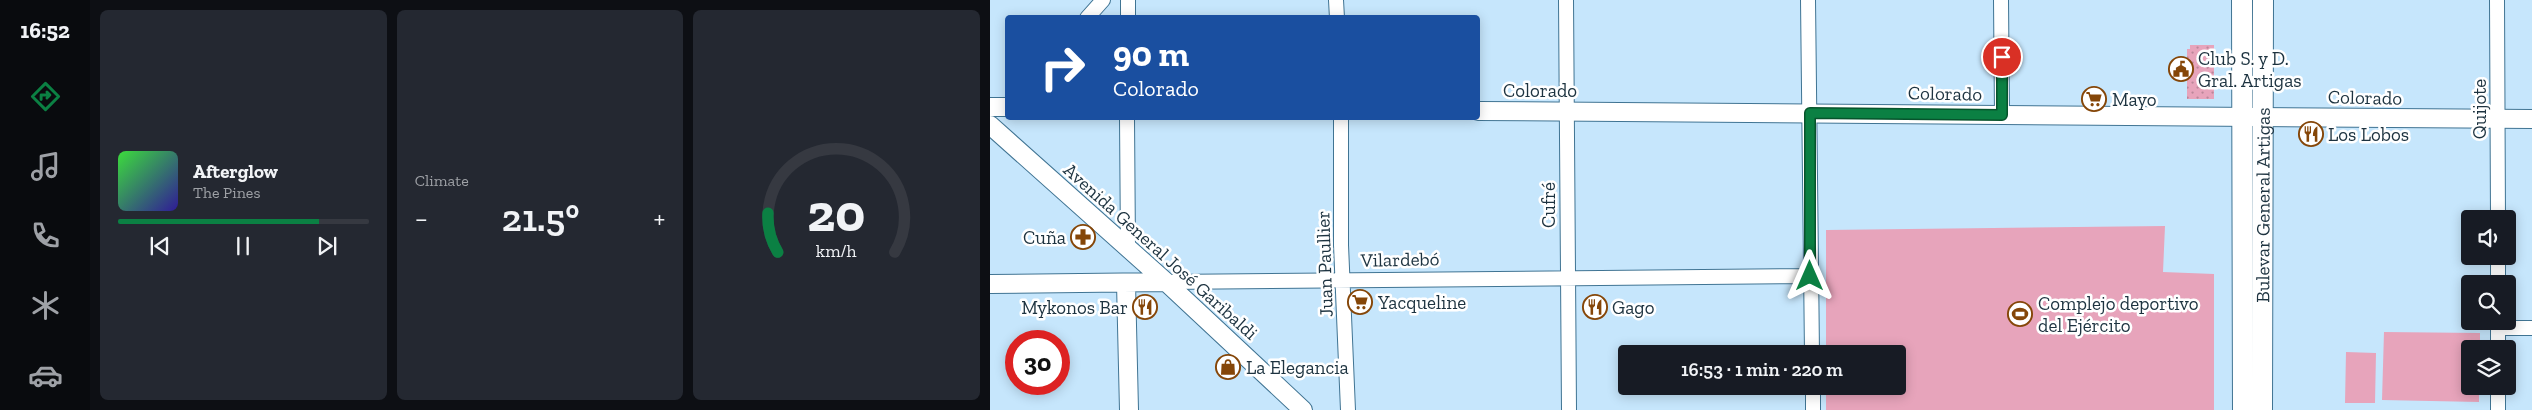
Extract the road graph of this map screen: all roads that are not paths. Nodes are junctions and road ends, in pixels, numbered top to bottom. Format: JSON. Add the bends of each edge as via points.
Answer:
{"nodes":[{"id":1,"x":1103,"y":0,"type":"edge"},
{"id":2,"x":1128,"y":0,"type":"edge"},
{"id":3,"x":1336,"y":0,"type":"edge"},
{"id":4,"x":1566,"y":0,"type":"edge"},
{"id":5,"x":1808,"y":0,"type":"edge"},
{"id":6,"x":2001,"y":0,"type":"edge"},
{"id":7,"x":2242,"y":0,"type":"edge"},
{"id":8,"x":2263,"y":0,"type":"edge"},
{"id":9,"x":2497,"y":0,"type":"edge"},
{"id":10,"x":1090,"y":15,"type":"edge"},
{"id":11,"x":1128,"y":15,"type":"edge"},
{"id":12,"x":1337,"y":15,"type":"edge"},
{"id":13,"x":1480,"y":111,"type":"edge"},
{"id":14,"x":1566,"y":111,"type":"junction"},
{"id":15,"x":1810,"y":113,"type":"junction"},
{"id":16,"x":2002,"y":115,"type":"junction"},
{"id":17,"x":2252,"y":117,"type":"junction"},
{"id":18,"x":2498,"y":119,"type":"junction"},
{"id":19,"x":2532,"y":119,"type":"edge"},
{"id":20,"x":1127,"y":120,"type":"edge"},
{"id":21,"x":1341,"y":120,"type":"edge"},
{"id":22,"x":990,"y":125,"type":"edge"},
{"id":23,"x":2498,"y":210,"type":"edge"},
{"id":24,"x":1128,"y":250,"type":"junction"},
{"id":25,"x":1810,"y":276,"type":"junction"},
{"id":26,"x":1568,"y":279,"type":"junction"},
{"id":27,"x":1343,"y":281,"type":"junction"},
{"id":28,"x":1166,"y":282,"type":"junction"},
{"id":29,"x":1126,"y":283,"type":"junction"},
{"id":30,"x":990,"y":284,"type":"edge"},
{"id":31,"x":2516,"y":327,"type":"edge"},
{"id":32,"x":2532,"y":328,"type":"edge"},
{"id":33,"x":1812,"y":345,"type":"edge"},
{"id":34,"x":1812,"y":395,"type":"edge"},
{"id":35,"x":2498,"y":395,"type":"edge"},
{"id":36,"x":1129,"y":410,"type":"edge"},
{"id":37,"x":1303,"y":410,"type":"edge"},
{"id":38,"x":1348,"y":410,"type":"edge"},
{"id":39,"x":1569,"y":410,"type":"edge"},
{"id":40,"x":1813,"y":410,"type":"edge"},
{"id":41,"x":2243,"y":410,"type":"edge"},
{"id":42,"x":2262,"y":410,"type":"edge"},
{"id":43,"x":2498,"y":410,"type":"edge"}],
"edges":[{"from":1,"to":10,"type":"street"},
{"from":2,"to":11,"type":"street"},
{"from":3,"to":12,"type":"street"},
{"from":4,"to":14,"type":"street","name":"Cufré"},
{"from":5,"to":15,"type":"street"},
{"from":6,"to":16,"type":"street"},
{"from":7,"to":17,"type":"main road","name":"Bulevar General Artigas"},
{"from":8,"to":17,"type":"main road","name":"Bulevar General Artigas"},
{"from":9,"to":18,"type":"street","name":"Quijote"},
{"from":13,"to":14,"type":"street","name":"Colorado"},
{"from":14,"to":15,"type":"street","name":"Colorado"},
{"from":14,"to":26,"type":"street","name":"Cufré"},
{"from":15,"to":16,"type":"street","name":"Colorado"},
{"from":15,"to":25,"type":"street"},
{"from":16,"to":17,"type":"street","name":"Colorado"},
{"from":17,"to":18,"type":"street","name":"Colorado"},
{"from":17,"to":41,"type":"main road","name":"Bulevar General Artigas"},
{"from":17,"to":42,"type":"main road","name":"Bulevar General Artigas"},
{"from":18,"to":19,"type":"street","name":"Colorado"},
{"from":18,"to":23,"type":"street","name":"Quijote"},
{"from":20,"to":24,"type":"street"},
{"from":21,"to":27,"type":"street","name":"Juan Paullier"},
{"from":22,"to":24,"type":"street","name":"Avenida General José Garibaldi"},
{"from":24,"to":28,"type":"street","name":"Avenida General José Garibaldi"},
{"from":25,"to":26,"type":"street","name":"Vilardebó"},
{"from":25,"to":33,"type":"street"},
{"from":26,"to":27,"type":"street","name":"Vilardebó"},
{"from":26,"to":39,"type":"street","name":"Cufré"},
{"from":27,"to":28,"type":"street","name":"Vilardebó"},
{"from":27,"to":38,"type":"street","name":"Juan Paullier"},
{"from":28,"to":29,"type":"street","name":"Vilardebó"},
{"from":28,"to":37,"type":"street","name":"Avenida General José Garibaldi"},
{"from":29,"to":30,"type":"street","name":"Vilardebó"},
{"from":29,"to":36,"type":"street"},
{"from":31,"to":32,"type":"street"},
{"from":34,"to":40,"type":"street"},
{"from":35,"to":43,"type":"street"}]}
